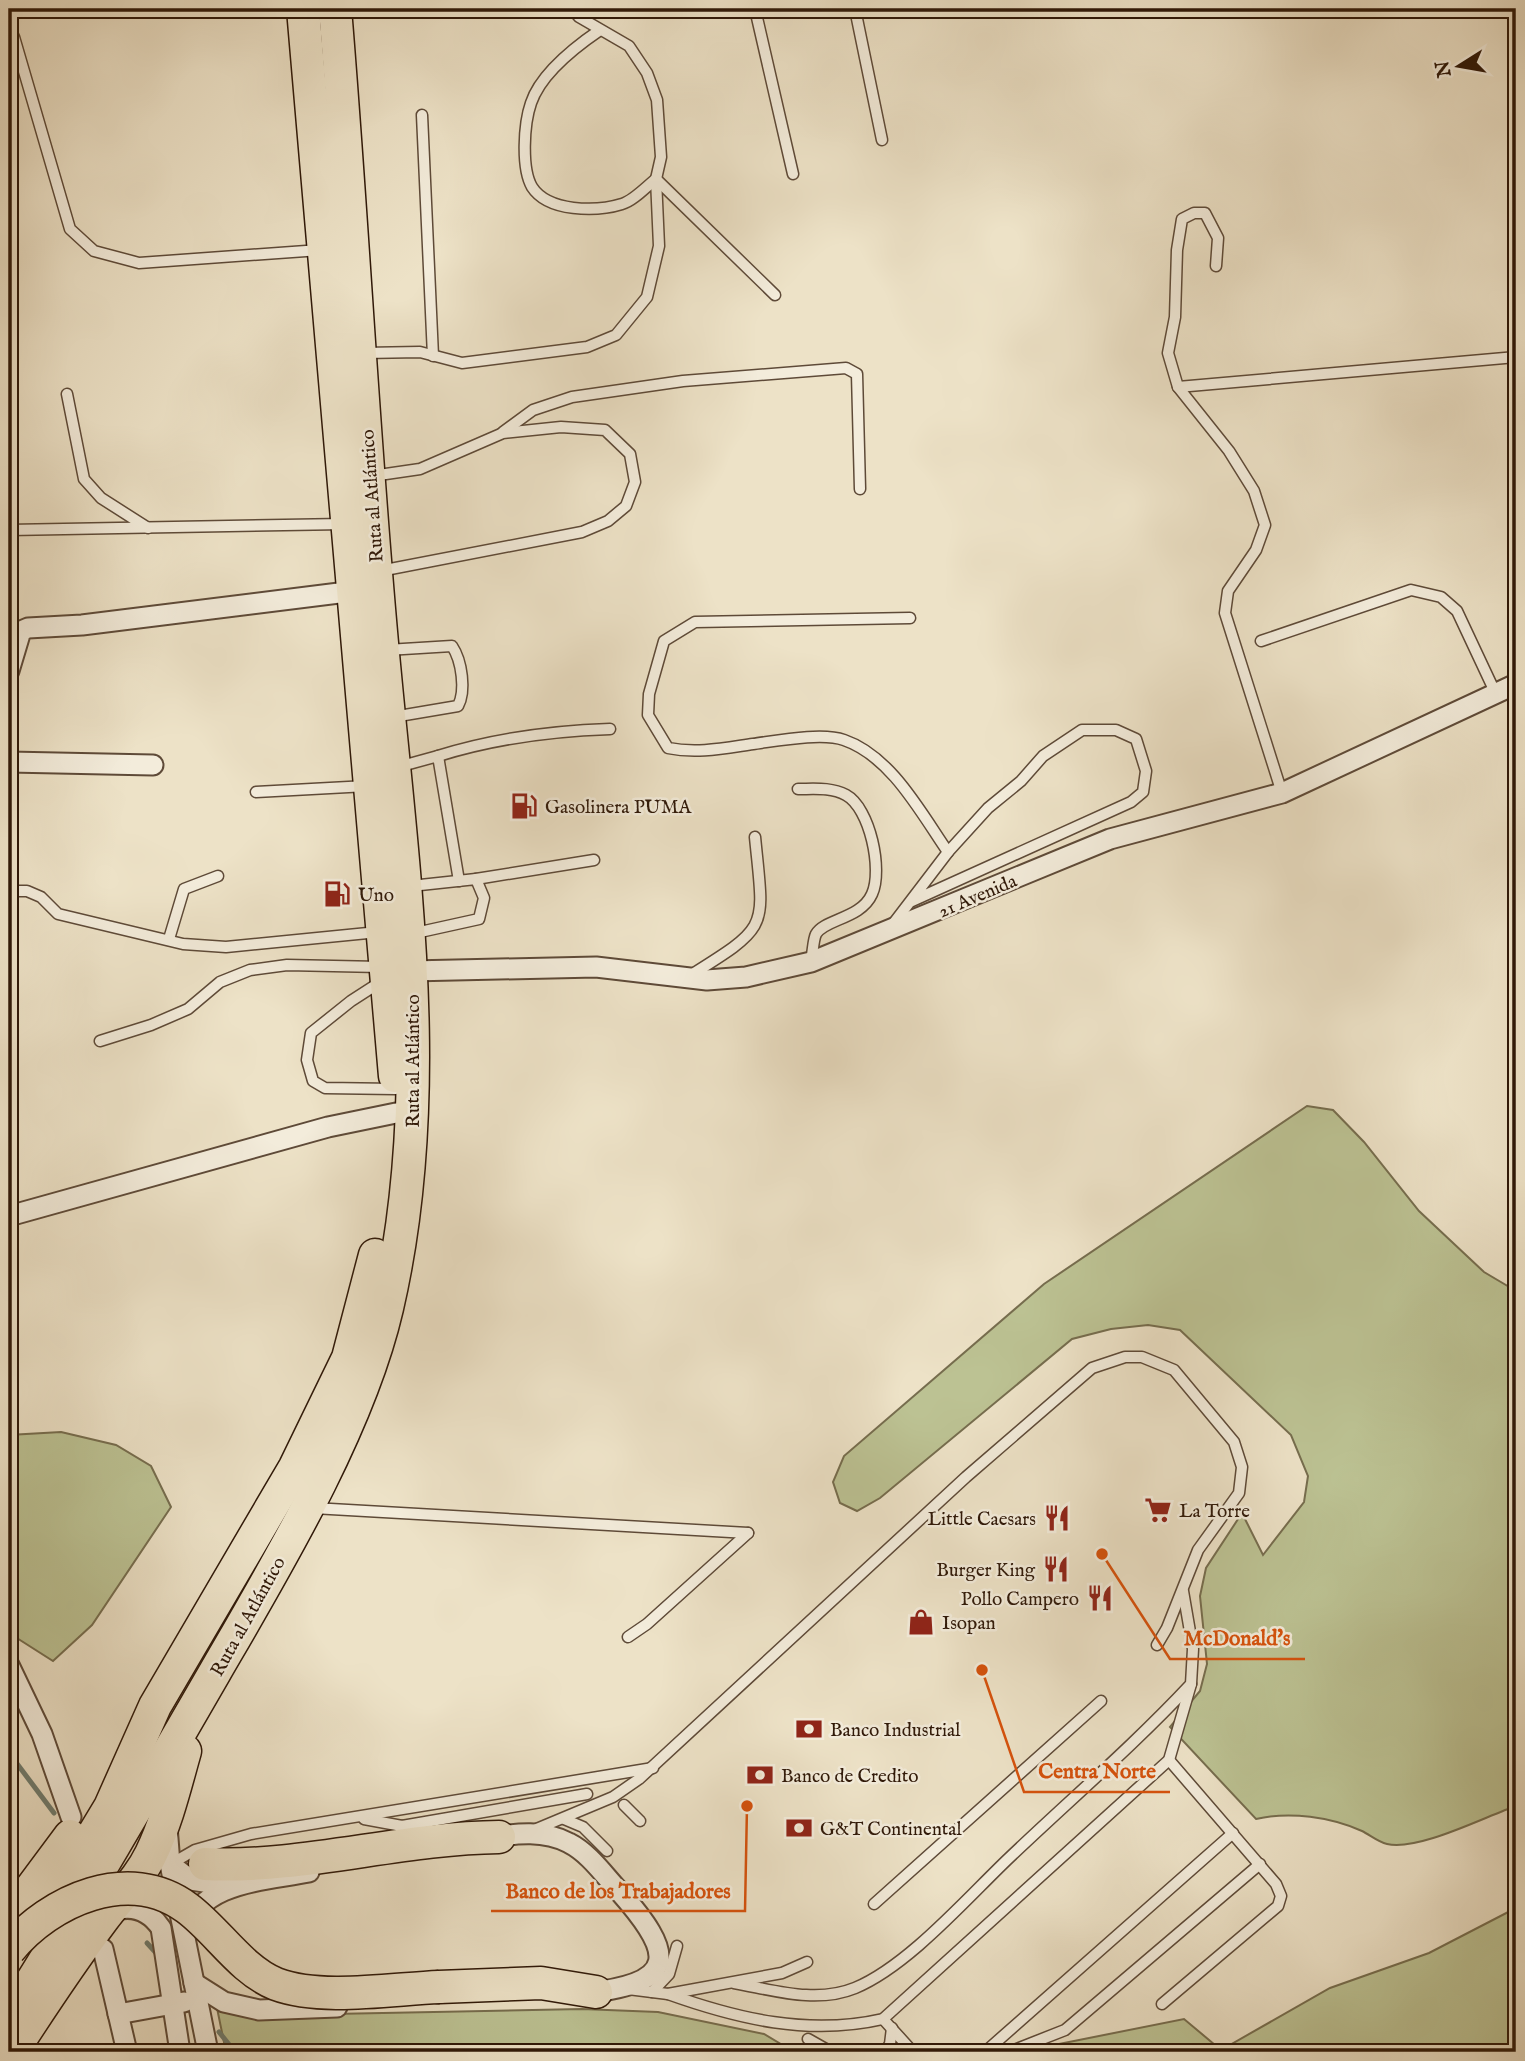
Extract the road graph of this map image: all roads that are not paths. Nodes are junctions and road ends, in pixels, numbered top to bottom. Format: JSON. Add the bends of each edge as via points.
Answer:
{"nodes":[{"id":1,"x":572,"y":9,"type":"edge"},
{"id":2,"x":755,"y":9,"type":"edge"},
{"id":3,"x":855,"y":9,"type":"edge"},
{"id":4,"x":304,"y":16,"type":"edge"},
{"id":5,"x":336,"y":18,"type":"edge"},
{"id":6,"x":600,"y":30,"type":"junction"},
{"id":7,"x":14,"y":37,"type":"dead end"},
{"id":8,"x":422,"y":115,"type":"dead end"},
{"id":9,"x":881,"y":140,"type":"dead end"},
{"id":10,"x":793,"y":174,"type":"dead end"},
{"id":11,"x":656,"y":179,"type":"junction"},
{"id":12,"x":324,"y":250,"type":"junction"},
{"id":13,"x":1216,"y":267,"type":"dead end"},
{"id":14,"x":775,"y":295,"type":"dead end"},
{"id":15,"x":360,"y":353,"type":"junction"},
{"id":16,"x":433,"y":356,"type":"junction"},
{"id":17,"x":1516,"y":357,"type":"edge"},
{"id":18,"x":1178,"y":387,"type":"junction"},
{"id":19,"x":67,"y":394,"type":"dead end"},
{"id":20,"x":503,"y":433,"type":"junction"},
{"id":21,"x":369,"y":476,"type":"junction"},
{"id":22,"x":860,"y":489,"type":"dead end"},
{"id":23,"x":349,"y":524,"type":"junction"},
{"id":24,"x":149,"y":528,"type":"junction"},
{"id":25,"x":9,"y":530,"type":"edge"},
{"id":26,"x":366,"y":582,"type":"junction"},
{"id":27,"x":910,"y":618,"type":"dead end"},
{"id":28,"x":1262,"y":641,"type":"dead end"},
{"id":29,"x":382,"y":650,"type":"junction"},
{"id":30,"x":9,"y":671,"type":"edge"},
{"id":31,"x":1516,"y":684,"type":"edge"},
{"id":32,"x":1495,"y":692,"type":"junction"},
{"id":33,"x":389,"y":718,"type":"junction"},
{"id":34,"x":610,"y":729,"type":"dead end"},
{"id":35,"x":438,"y":756,"type":"junction"},
{"id":36,"x":9,"y":762,"type":"edge"},
{"id":37,"x":153,"y":765,"type":"dead end"},
{"id":38,"x":382,"y":777,"type":"junction"},
{"id":39,"x":798,"y":789,"type":"dead end"},
{"id":40,"x":256,"y":792,"type":"dead end"},
{"id":41,"x":1282,"y":793,"type":"junction"},
{"id":42,"x":755,"y":837,"type":"dead end"},
{"id":43,"x":948,"y":852,"type":"junction"},
{"id":44,"x":594,"y":860,"type":"dead end"},
{"id":45,"x":218,"y":876,"type":"dead end"},
{"id":46,"x":476,"y":879,"type":"junction"},
{"id":47,"x":459,"y":881,"type":"junction"},
{"id":48,"x":403,"y":887,"type":"junction"},
{"id":49,"x":9,"y":891,"type":"edge"},
{"id":50,"x":910,"y":902,"type":"junction"},
{"id":51,"x":886,"y":932,"type":"junction"},
{"id":52,"x":396,"y":933,"type":"junction"},
{"id":53,"x":169,"y":939,"type":"junction"},
{"id":54,"x":811,"y":962,"type":"junction"},
{"id":55,"x":396,"y":972,"type":"junction"},
{"id":56,"x":687,"y":978,"type":"junction"},
{"id":57,"x":100,"y":1041,"type":"dead end"},
{"id":58,"x":396,"y":1101,"type":"junction"},
{"id":59,"x":9,"y":1216,"type":"edge"},
{"id":60,"x":348,"y":1358,"type":"junction"},
{"id":61,"x":305,"y":1508,"type":"junction"},
{"id":62,"x":1182,"y":1591,"type":"junction"},
{"id":63,"x":628,"y":1637,"type":"dead end"},
{"id":64,"x":1157,"y":1645,"type":"dead end"},
{"id":65,"x":9,"y":1665,"type":"edge"},
{"id":66,"x":1191,"y":1684,"type":"junction"},
{"id":67,"x":206,"y":1687,"type":"junction"},
{"id":68,"x":1101,"y":1700,"type":"dead end"},
{"id":69,"x":155,"y":1706,"type":"junction"},
{"id":70,"x":1169,"y":1760,"type":"junction"},
{"id":71,"x":654,"y":1768,"type":"junction"},
{"id":72,"x":146,"y":1773,"type":"dead end"},
{"id":73,"x":587,"y":1794,"type":"dead end"},
{"id":74,"x":624,"y":1805,"type":"dead end"},
{"id":75,"x":167,"y":1814,"type":"junction"},
{"id":76,"x":71,"y":1817,"type":"dead end"},
{"id":77,"x":356,"y":1817,"type":"junction"},
{"id":78,"x":564,"y":1819,"type":"junction"},
{"id":79,"x":640,"y":1821,"type":"dead end"},
{"id":80,"x":402,"y":1826,"type":"junction"},
{"id":81,"x":1233,"y":1833,"type":"junction"},
{"id":82,"x":511,"y":1835,"type":"junction"},
{"id":83,"x":365,"y":1849,"type":"junction"},
{"id":84,"x":607,"y":1851,"type":"dead end"},
{"id":85,"x":205,"y":1864,"type":"dead end"},
{"id":86,"x":1260,"y":1864,"type":"junction"},
{"id":87,"x":144,"y":1883,"type":"junction"},
{"id":88,"x":238,"y":1886,"type":"junction"},
{"id":89,"x":874,"y":1904,"type":"dead end"},
{"id":90,"x":9,"y":1918,"type":"edge"},
{"id":91,"x":185,"y":1933,"type":"junction"},
{"id":92,"x":677,"y":1946,"type":"dead end"},
{"id":93,"x":103,"y":1949,"type":"dead end"},
{"id":94,"x":9,"y":1950,"type":"edge"},
{"id":95,"x":807,"y":1962,"type":"dead end"},
{"id":96,"x":9,"y":1978,"type":"edge"},
{"id":97,"x":734,"y":1983,"type":"junction"},
{"id":98,"x":610,"y":1990,"type":"junction"},
{"id":99,"x":197,"y":1992,"type":"junction"},
{"id":100,"x":652,"y":1992,"type":"junction"},
{"id":101,"x":668,"y":1994,"type":"junction"},
{"id":102,"x":173,"y":2004,"type":"junction"},
{"id":103,"x":1162,"y":2004,"type":"dead end"},
{"id":104,"x":118,"y":2014,"type":"junction"},
{"id":105,"x":9,"y":2018,"type":"edge"},
{"id":106,"x":883,"y":2019,"type":"junction"},
{"id":107,"x":891,"y":2028,"type":"junction"},
{"id":108,"x":808,"y":2039,"type":"dead end"},
{"id":109,"x":12,"y":2052,"type":"edge"},
{"id":110,"x":127,"y":2052,"type":"edge"},
{"id":111,"x":180,"y":2052,"type":"edge"},
{"id":112,"x":208,"y":2052,"type":"edge"},
{"id":113,"x":831,"y":2052,"type":"edge"},
{"id":114,"x":885,"y":2052,"type":"edge"},
{"id":115,"x":913,"y":2052,"type":"edge"},
{"id":116,"x":985,"y":2052,"type":"edge"},
{"id":117,"x":1009,"y":2052,"type":"edge"}],
"edges":[{"from":1,"to":6,"type":"lane"},
{"from":2,"to":10,"type":"lane"},
{"from":3,"to":9,"type":"lane"},
{"from":4,"to":5,"type":"highway"},
{"from":4,"to":12,"type":"highway","name":"Ruta al Atlántico"},
{"from":5,"to":15,"type":"highway","name":"Ruta al Atlántico"},
{"from":6,"to":11,"type":"lane","via":[[629,46],[647,73],[657,100],[661,157]]},
{"from":6,"to":11,"type":"lane","via":[[577,46],[531,102],[524,146],[531,186],[543,198],[582,210],[624,204]]},
{"from":7,"to":12,"type":"lane","via":[[70,229],[94,251],[139,263]]},
{"from":8,"to":16,"type":"lane"},
{"from":11,"to":14,"type":"lane"},
{"from":11,"to":16,"type":"lane","via":[[659,246],[647,297],[615,335],[587,347],[462,363]]},
{"from":12,"to":23,"type":"highway","name":"Ruta al Atlántico"},
{"from":13,"to":18,"type":"lane","via":[[1218,238],[1205,214],[1182,219],[1168,353]]},
{"from":15,"to":16,"type":"lane","via":[[407,351]]},
{"from":15,"to":21,"type":"highway","name":"Ruta al Atlántico"},
{"from":17,"to":18,"type":"lane"},
{"from":18,"to":41,"type":"lane","via":[[1229,451],[1254,491],[1265,525],[1256,550],[1228,591],[1225,613]]},
{"from":19,"to":24,"type":"lane","via":[[84,479],[101,498]]},
{"from":20,"to":21,"type":"lane","via":[[420,469]]},
{"from":20,"to":22,"type":"lane","via":[[533,410],[572,397],[683,381],[846,368],[857,374]]},
{"from":20,"to":26,"type":"lane","via":[[561,427],[605,430],[630,454],[635,482],[625,506],[608,521],[582,532]]},
{"from":21,"to":26,"type":"highway","name":"Ruta al Atlántico"},
{"from":23,"to":24,"type":"lane"},
{"from":23,"to":26,"type":"highway","name":"Ruta al Atlántico"},
{"from":24,"to":25,"type":"lane"},
{"from":26,"to":29,"type":"highway","name":"Ruta al Atlántico"},
{"from":26,"to":30,"type":"street","via":[[110,622],[28,628],[21,631]]},
{"from":26,"to":38,"type":"highway","name":"Ruta al Atlántico"},
{"from":27,"to":43,"type":"lane","via":[[695,622],[664,641],[648,715],[668,748],[689,753],[792,739],[842,739],[873,755]]},
{"from":28,"to":32,"type":"lane","via":[[1411,590],[1441,597],[1457,611]]},
{"from":29,"to":33,"type":"highway","name":"Ruta al Atlántico"},
{"from":29,"to":33,"type":"lane","via":[[452,646],[464,695],[458,706],[449,710]]},
{"from":31,"to":32,"type":"street","name":"21 Avenida"},
{"from":32,"to":41,"type":"street","name":"21 Avenida"},
{"from":33,"to":38,"type":"highway","name":"Ruta al Atlántico"},
{"from":34,"to":35,"type":"lane","via":[[542,732]]},
{"from":35,"to":38,"type":"lane"},
{"from":35,"to":47,"type":"lane"},
{"from":36,"to":37,"type":"street"},
{"from":38,"to":40,"type":"lane"},
{"from":38,"to":48,"type":"highway","name":"Ruta al Atlántico"},
{"from":38,"to":52,"type":"highway","name":"Ruta al Atlántico"},
{"from":39,"to":54,"type":"lane","via":[[822,788],[846,795],[862,811],[877,868],[872,894],[861,908],[816,934]]},
{"from":41,"to":51,"type":"street","name":"21 Avenida","via":[[1110,839]]},
{"from":42,"to":56,"type":"lane","via":[[762,910],[755,928],[741,943]]},
{"from":43,"to":50,"type":"lane"},
{"from":43,"to":50,"type":"lane","via":[[1043,756],[1082,730],[1116,730],[1136,739],[1146,771],[1143,792],[1131,802]]},
{"from":44,"to":46,"type":"lane"},
{"from":45,"to":53,"type":"lane","via":[[184,889]]},
{"from":46,"to":47,"type":"lane"},
{"from":46,"to":52,"type":"lane","via":[[484,898],[479,919]]},
{"from":47,"to":48,"type":"lane"},
{"from":48,"to":52,"type":"highway","name":"Ruta al Atlántico"},
{"from":49,"to":53,"type":"lane","via":[[27,891],[41,897],[58,914],[80,921]]},
{"from":50,"to":51,"type":"lane"},
{"from":51,"to":54,"type":"street","name":"21 Avenida"},
{"from":52,"to":53,"type":"lane","via":[[226,947]]},
{"from":52,"to":55,"type":"highway","name":"Ruta al Atlántico"},
{"from":54,"to":56,"type":"street","name":"21 Avenida","via":[[746,977]]},
{"from":55,"to":56,"type":"street","name":"21 Avenida","via":[[596,967]]},
{"from":55,"to":57,"type":"lane","via":[[286,965],[250,970],[220,982],[188,1009]]},
{"from":55,"to":58,"type":"highway","name":"Ruta al Atlántico"},
{"from":55,"to":58,"type":"lane","via":[[311,1033],[307,1060],[313,1081],[325,1088]]},
{"from":55,"to":61,"type":"highway","name":"Ruta al Atlántico","via":[[414,1114],[402,1221],[386,1311],[355,1404]]},
{"from":58,"to":59,"type":"street","via":[[328,1127]]},
{"from":58,"to":60,"type":"highway","name":"Ruta al Atlántico","via":[[383,1221]]},
{"from":60,"to":69,"type":"highway","name":"Ruta al Atlántico","via":[[266,1519]]},
{"from":60,"to":72,"type":"highway","via":[[308,1463],[164,1726]]},
{"from":61,"to":63,"type":"lane","via":[[748,1533]]},
{"from":61,"to":67,"type":"highway","name":"Ruta al Atlántico"},
{"from":62,"to":64,"type":"lane"},
{"from":62,"to":66,"type":"lane","via":[[1193,1649]]},
{"from":62,"to":71,"type":"lane","via":[[1198,1550],[1239,1493],[1239,1454],[1174,1370],[1142,1357],[1108,1360],[1092,1368],[966,1477]]},
{"from":65,"to":76,"type":"street","via":[[42,1734]]},
{"from":66,"to":70,"type":"lane"},
{"from":66,"to":97,"type":"lane","via":[[933,1931],[879,1975],[832,1995],[807,1996]]},
{"from":67,"to":75,"type":"highway"},
{"from":67,"to":105,"type":"highway","name":"Ruta al Atlántico","via":[[135,1814]]},
{"from":68,"to":89,"type":"lane"},
{"from":69,"to":90,"type":"highway","via":[[79,1824]]},
{"from":69,"to":96,"type":"highway","name":"Ruta al Atlántico","via":[[110,1807]]},
{"from":70,"to":81,"type":"lane"},
{"from":70,"to":106,"type":"lane"},
{"from":71,"to":77,"type":"lane"},
{"from":71,"to":78,"type":"lane","via":[[613,1797]]},
{"from":73,"to":80,"type":"lane"},
{"from":74,"to":79,"type":"lane"},
{"from":75,"to":87,"type":"street"},
{"from":75,"to":87,"type":"highway"},
{"from":77,"to":80,"type":"lane"},
{"from":77,"to":87,"type":"lane","via":[[231,1839],[195,1850]]},
{"from":78,"to":82,"type":"lane"},
{"from":78,"to":84,"type":"lane","via":[[583,1826]]},
{"from":80,"to":83,"type":"lane"},
{"from":81,"to":86,"type":"lane"},
{"from":81,"to":116,"type":"lane"},
{"from":82,"to":83,"type":"highway","via":[[440,1838]]},
{"from":82,"to":88,"type":"street"},
{"from":82,"to":98,"type":"street","via":[[568,1842],[585,1854],[647,1923],[657,1941],[659,1957],[654,1971],[641,1983]]},
{"from":83,"to":85,"type":"highway"},
{"from":86,"to":103,"type":"lane","via":[[1276,1884],[1281,1896],[1278,1906]]},
{"from":86,"to":117,"type":"lane","via":[[1065,2030]]},
{"from":87,"to":88,"type":"street","via":[[191,1880]]},
{"from":87,"to":91,"type":"street"},
{"from":87,"to":102,"type":"street","via":[[127,1907],[147,1913],[161,1928]]},
{"from":87,"to":109,"type":"highway"},
{"from":88,"to":91,"type":"street","via":[[209,1897],[188,1921]]},
{"from":91,"to":99,"type":"street"},
{"from":92,"to":100,"type":"lane","via":[[669,1974]]},
{"from":93,"to":104,"type":"street"},
{"from":94,"to":98,"type":"highway","bridge":true,"via":[[64,1904],[110,1889],[139,1890],[164,1895],[187,1908],[253,1969],[285,1987],[317,1992],[541,1983]]},
{"from":95,"to":97,"type":"lane","via":[[782,1973]]},
{"from":97,"to":101,"type":"lane"},
{"from":98,"to":99,"type":"street","via":[[520,1999],[259,2010]]},
{"from":98,"to":100,"type":"lane"},
{"from":99,"to":102,"type":"street"},
{"from":99,"to":112,"type":"street"},
{"from":100,"to":101,"type":"lane"},
{"from":101,"to":106,"type":"lane","via":[[706,2008],[794,2026],[838,2027]]},
{"from":102,"to":104,"type":"street"},
{"from":102,"to":111,"type":"street"},
{"from":104,"to":110,"type":"street"},
{"from":106,"to":107,"type":"lane"},
{"from":107,"to":114,"type":"lane"},
{"from":107,"to":115,"type":"lane"},
{"from":108,"to":113,"type":"lane"}]}
